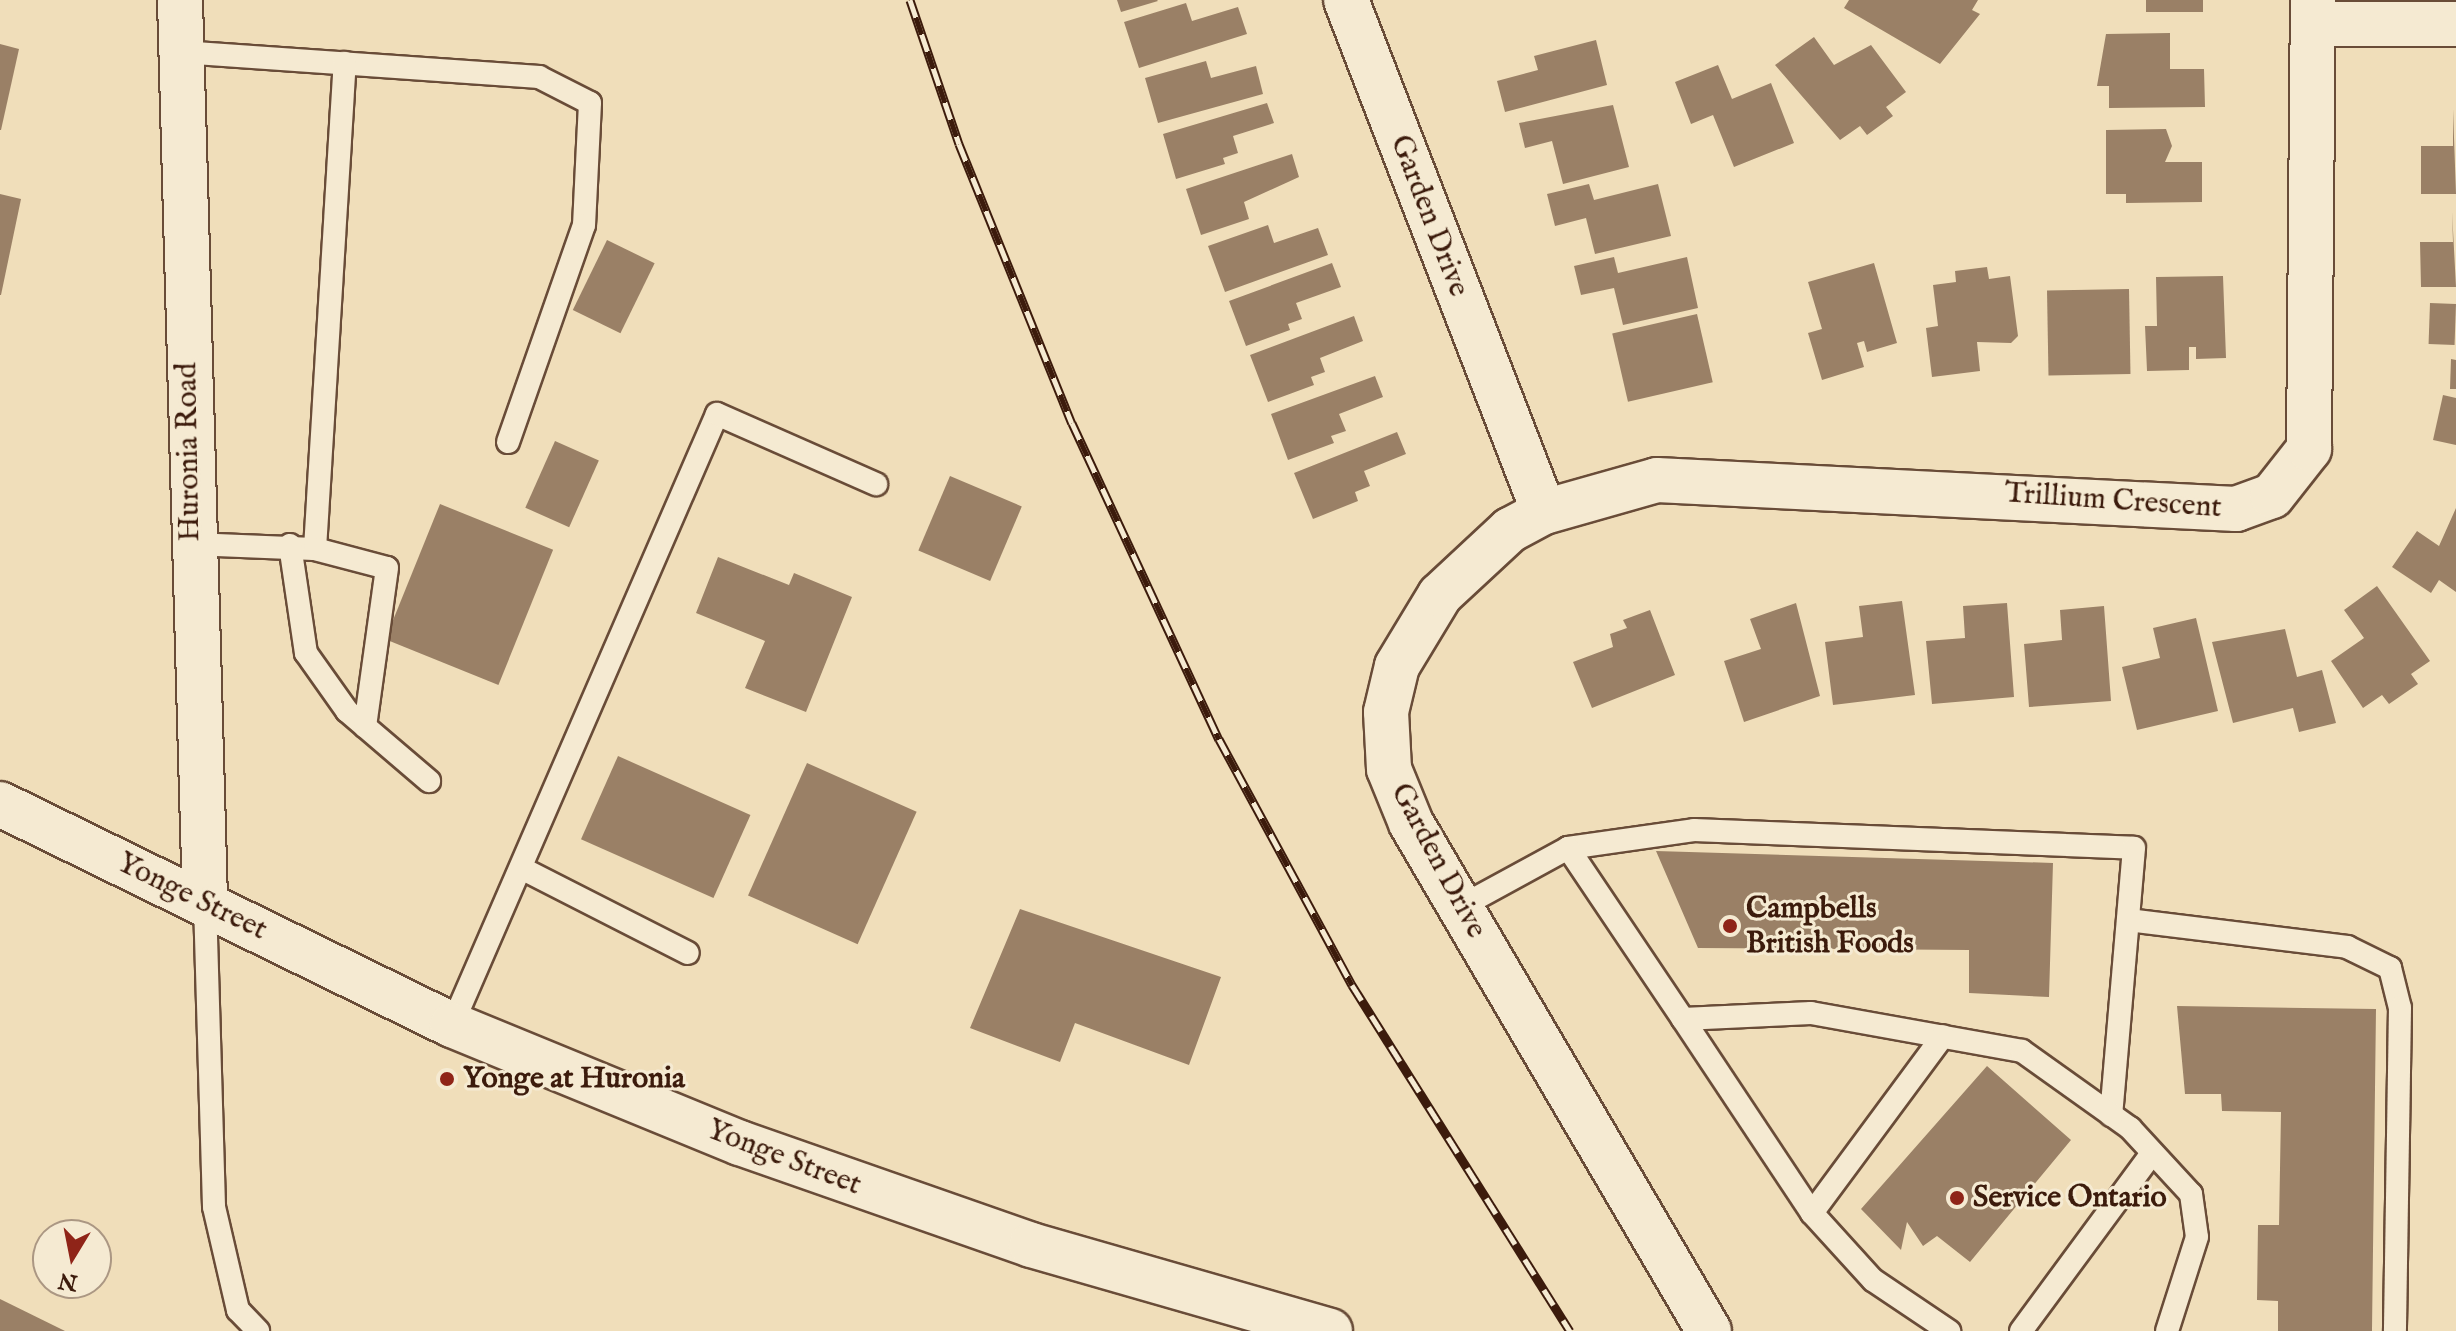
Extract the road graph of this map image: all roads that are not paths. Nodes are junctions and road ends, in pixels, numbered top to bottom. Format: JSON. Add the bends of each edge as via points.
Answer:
{"nodes":[{"id":1,"x":180,"y":0,"type":"edge"},
{"id":2,"x":1357,"y":2,"type":"edge"},
{"id":3,"x":2313,"y":12,"type":"edge"},
{"id":4,"x":2456,"y":24,"type":"edge"},
{"id":5,"x":181,"y":52,"type":"junction"},
{"id":6,"x":345,"y":63,"type":"junction"},
{"id":7,"x":508,"y":442,"type":"dead end"},
{"id":8,"x":876,"y":484,"type":"dead end"},
{"id":9,"x":1544,"y":512,"type":"junction"},
{"id":10,"x":191,"y":544,"type":"junction"},
{"id":11,"x":290,"y":545,"type":"junction"},
{"id":12,"x":315,"y":549,"type":"junction"},
{"id":13,"x":365,"y":726,"type":"junction"},
{"id":14,"x":429,"y":781,"type":"dead end"},
{"id":15,"x":0,"y":804,"type":"edge"},
{"id":16,"x":1568,"y":848,"type":"junction"},
{"id":17,"x":521,"y":868,"type":"junction"},
{"id":18,"x":205,"y":903,"type":"junction"},
{"id":19,"x":1460,"y":907,"type":"junction"},
{"id":20,"x":2128,"y":920,"type":"junction"},
{"id":21,"x":688,"y":953,"type":"dead end"},
{"id":22,"x":1683,"y":1019,"type":"junction"},
{"id":23,"x":452,"y":1025,"type":"junction"},
{"id":24,"x":1943,"y":1036,"type":"junction"},
{"id":25,"x":2111,"y":1115,"type":"junction"},
{"id":26,"x":2152,"y":1153,"type":"junction"},
{"id":27,"x":1812,"y":1213,"type":"junction"},
{"id":28,"x":1317,"y":1329,"type":"edge"},
{"id":29,"x":258,"y":1331,"type":"edge"},
{"id":30,"x":1709,"y":1331,"type":"edge"},
{"id":31,"x":1949,"y":1331,"type":"edge"},
{"id":32,"x":2021,"y":1331,"type":"edge"},
{"id":33,"x":2167,"y":1331,"type":"edge"},
{"id":34,"x":2395,"y":1331,"type":"edge"}],
"edges":[{"from":1,"to":5,"type":"street","name":"Huronia Road"},
{"from":2,"to":9,"type":"street","name":"Garden Drive"},
{"from":3,"to":4,"type":"street"},
{"from":3,"to":9,"type":"street","name":"Trillium Crescent","via":[[2309,449],[2272,496],[2236,509],[1696,477],[1610,490]]},
{"from":5,"to":6,"type":"lane"},
{"from":5,"to":10,"type":"street","name":"Huronia Road"},
{"from":6,"to":7,"type":"lane","via":[[539,77],[590,103],[584,225]]},
{"from":6,"to":12,"type":"lane"},
{"from":8,"to":17,"type":"lane","via":[[717,414]]},
{"from":9,"to":19,"type":"street","name":"Garden Drive","via":[[1476,557],[1440,595],[1397,666],[1386,712],[1389,769],[1411,823]]},
{"from":10,"to":11,"type":"lane"},
{"from":10,"to":18,"type":"street","name":"Huronia Road"},
{"from":11,"to":12,"type":"lane"},
{"from":11,"to":13,"type":"lane","via":[[306,653]]},
{"from":12,"to":13,"type":"lane","via":[[387,568]]},
{"from":13,"to":14,"type":"lane"},
{"from":15,"to":18,"type":"street","name":"Yonge Street"},
{"from":16,"to":19,"type":"lane"},
{"from":16,"to":20,"type":"lane","via":[[1694,830],[2134,848]]},
{"from":16,"to":22,"type":"lane"},
{"from":17,"to":21,"type":"lane"},
{"from":17,"to":23,"type":"lane"},
{"from":18,"to":23,"type":"street","name":"Yonge Street"},
{"from":18,"to":29,"type":"lane","via":[[214,1207],[238,1310]]},
{"from":19,"to":30,"type":"street","name":"Garden Drive"},
{"from":20,"to":25,"type":"lane"},
{"from":20,"to":34,"type":"lane","via":[[2347,947],[2390,968],[2400,1008]]},
{"from":22,"to":24,"type":"lane","via":[[1811,1013]]},
{"from":22,"to":27,"type":"lane"},
{"from":23,"to":28,"type":"street","name":"Yonge Street","via":[[876,1193]]},
{"from":24,"to":25,"type":"lane","via":[[2022,1051]]},
{"from":24,"to":27,"type":"lane"},
{"from":25,"to":26,"type":"lane"},
{"from":26,"to":32,"type":"lane"},
{"from":26,"to":33,"type":"lane","via":[[2191,1194],[2197,1237]]},
{"from":27,"to":31,"type":"lane","via":[[1873,1280]]}]}
